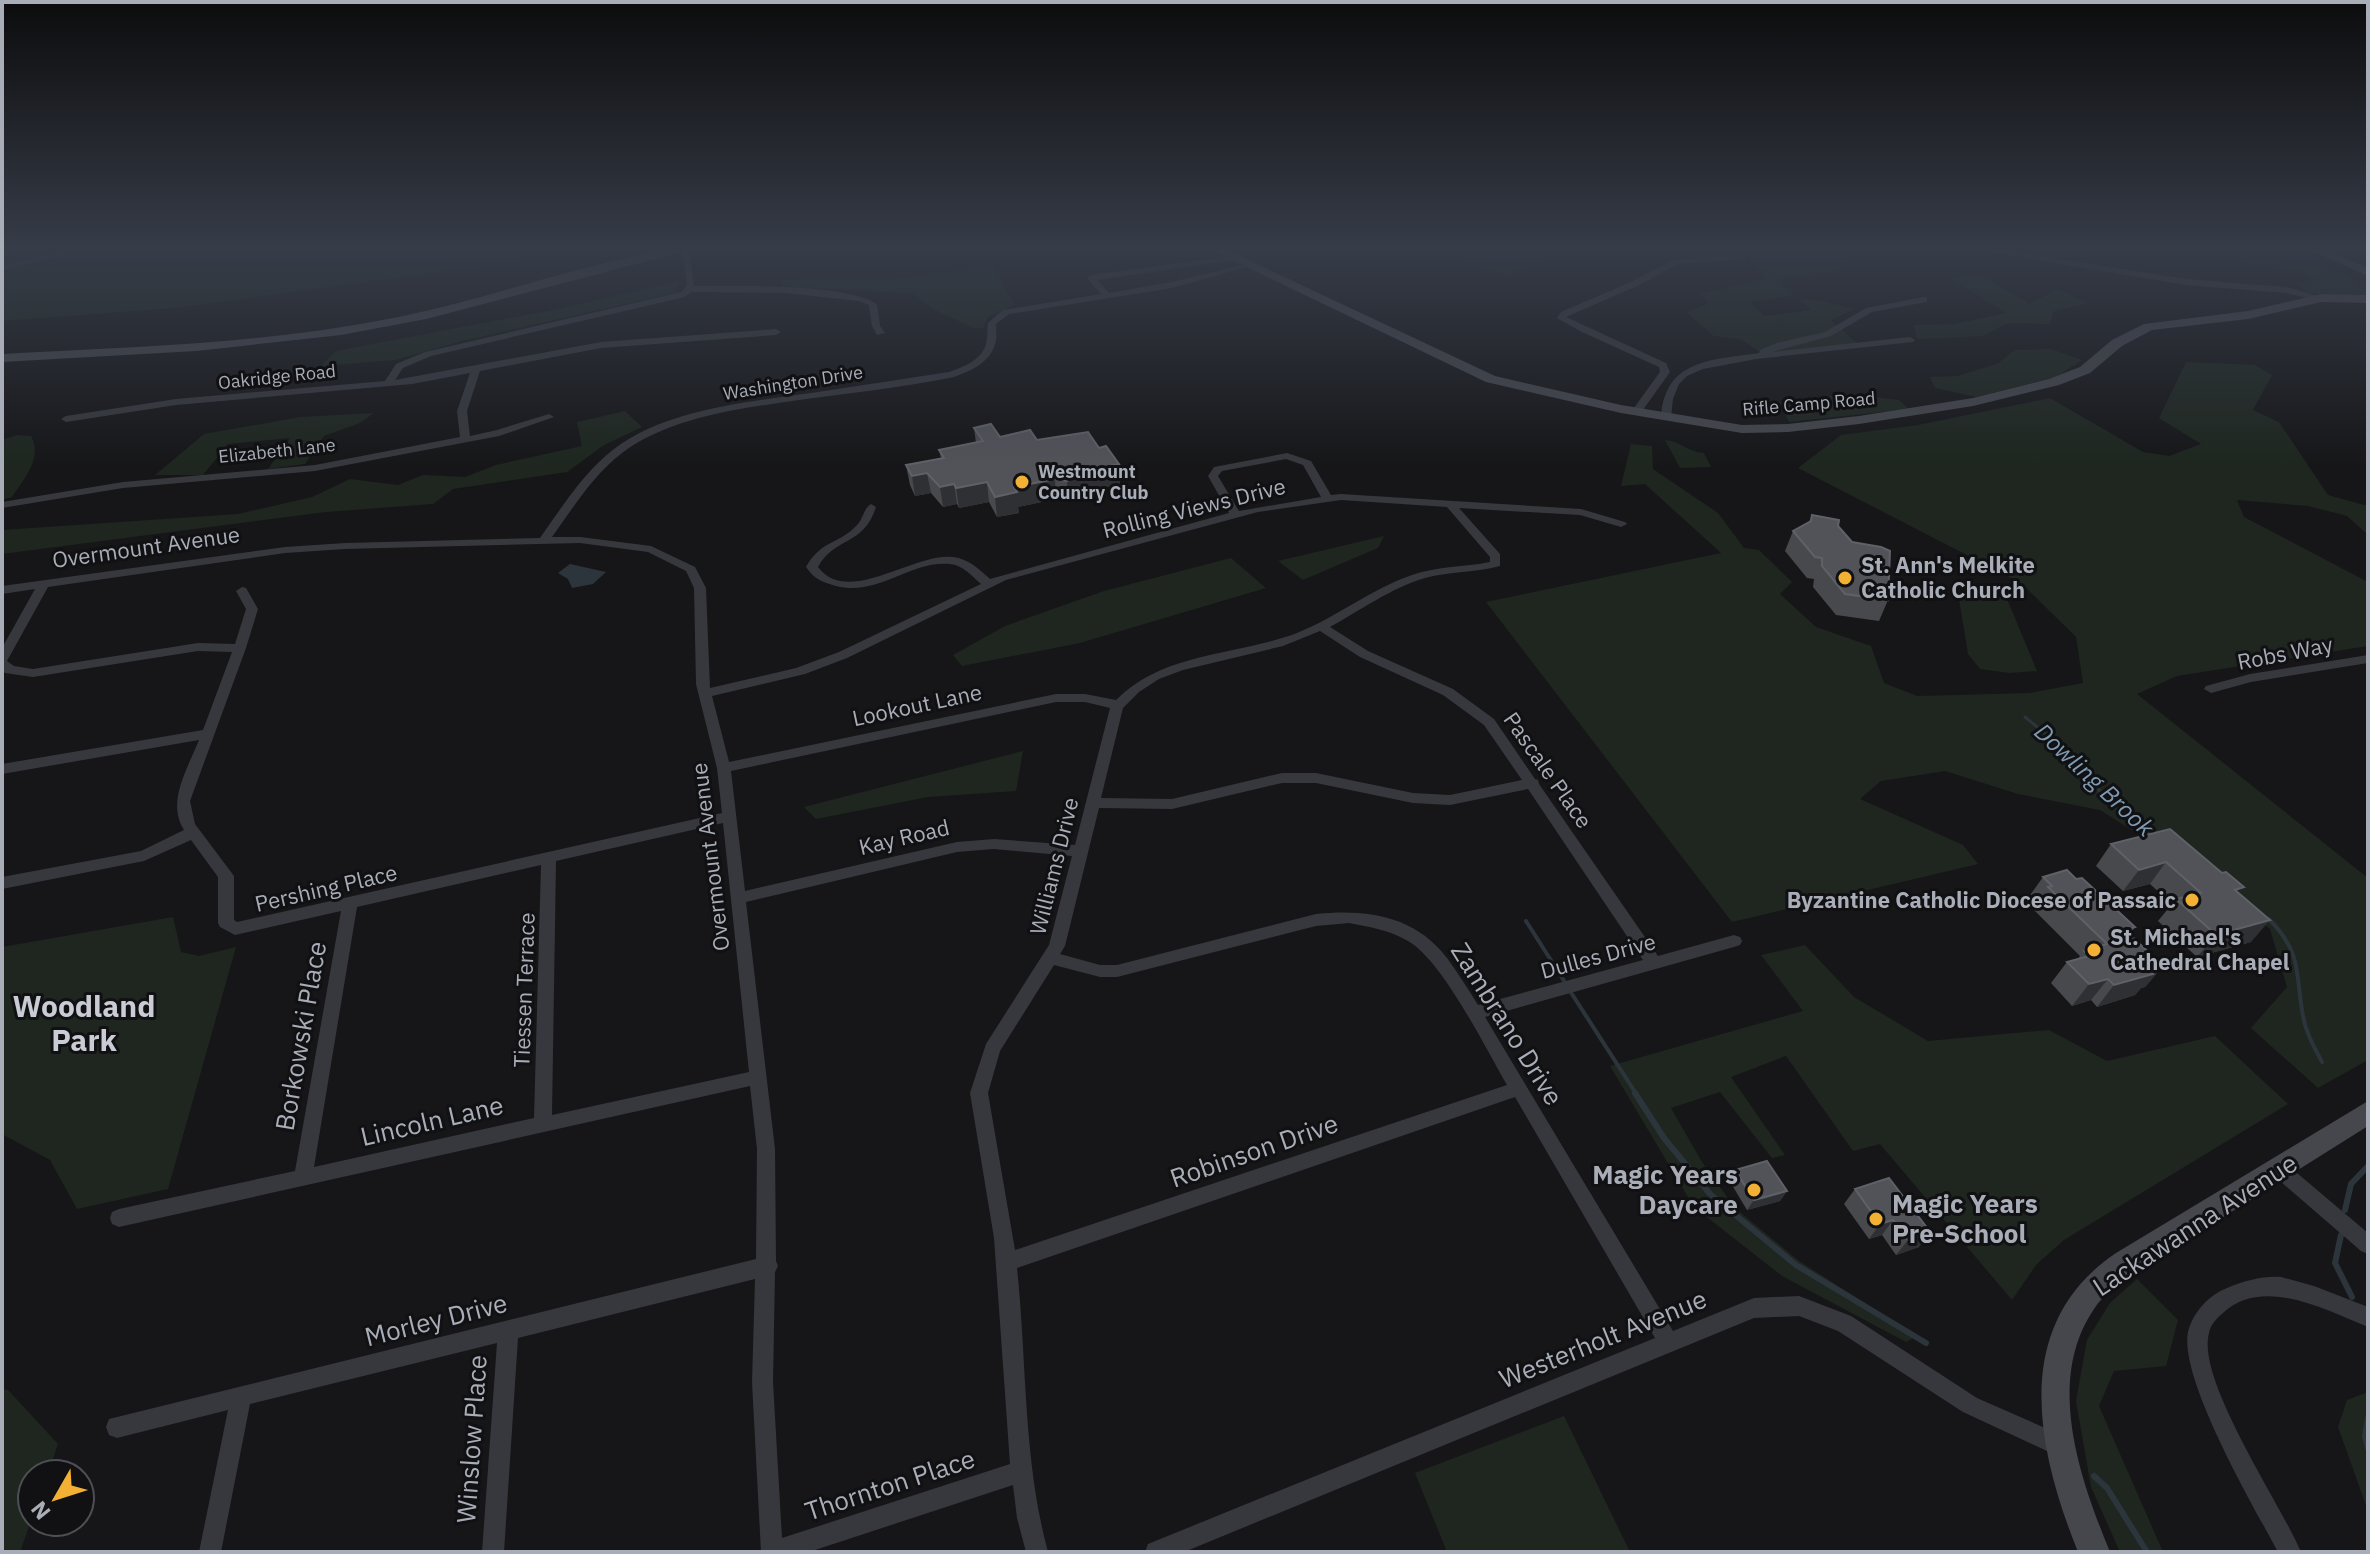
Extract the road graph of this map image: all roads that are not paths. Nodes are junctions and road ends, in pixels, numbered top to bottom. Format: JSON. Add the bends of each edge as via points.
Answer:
{"nodes":[{"id":1,"x":389,"y":323,"type":"edge"},
{"id":2,"x":558,"y":323,"type":"edge"},
{"id":3,"x":876,"y":323,"type":"edge"},
{"id":4,"x":992,"y":323,"type":"edge"},
{"id":5,"x":1372,"y":323,"type":"edge"},
{"id":6,"x":1568,"y":323,"type":"edge"},
{"id":7,"x":1848,"y":323,"type":"edge"},
{"id":8,"x":2186,"y":323,"type":"edge"},
{"id":9,"x":776,"y":332,"type":"dead end"},
{"id":10,"x":880,"y":333,"type":"dead end"},
{"id":11,"x":1910,"y":340,"type":"dead end"},
{"id":12,"x":2,"y":358,"type":"edge"},
{"id":13,"x":1747,"y":359,"type":"junction"},
{"id":14,"x":476,"y":369,"type":"junction"},
{"id":15,"x":389,"y":382,"type":"junction"},
{"id":16,"x":1656,"y":385,"type":"junction"},
{"id":17,"x":1671,"y":388,"type":"junction"},
{"id":18,"x":1636,"y":412,"type":"junction"},
{"id":19,"x":549,"y":417,"type":"dead end"},
{"id":20,"x":1666,"y":417,"type":"junction"},
{"id":21,"x":66,"y":419,"type":"dead end"},
{"id":22,"x":465,"y":439,"type":"junction"},
{"id":23,"x":1328,"y":499,"type":"junction"},
{"id":24,"x":4,"y":504,"type":"edge"},
{"id":25,"x":1450,"y":504,"type":"junction"},
{"id":26,"x":871,"y":507,"type":"dead end"},
{"id":27,"x":1236,"y":515,"type":"junction"},
{"id":28,"x":1621,"y":524,"type":"dead end"},
{"id":29,"x":544,"y":540,"type":"junction"},
{"id":30,"x":44,"y":584,"type":"junction"},
{"id":31,"x":988,"y":584,"type":"junction"},
{"id":32,"x":2,"y":590,"type":"edge"},
{"id":33,"x":242,"y":591,"type":"dead end"},
{"id":34,"x":1322,"y":627,"type":"junction"},
{"id":35,"x":240,"y":648,"type":"junction"},
{"id":36,"x":2368,"y":659,"type":"edge"},
{"id":37,"x":2,"y":662,"type":"edge"},
{"id":38,"x":703,"y":689,"type":"junction"},
{"id":39,"x":2211,"y":689,"type":"dead end"},
{"id":40,"x":1118,"y":705,"type":"junction"},
{"id":41,"x":208,"y":734,"type":"junction"},
{"id":42,"x":724,"y":768,"type":"junction"},
{"id":43,"x":2,"y":769,"type":"edge"},
{"id":44,"x":1533,"y":783,"type":"junction"},
{"id":45,"x":1093,"y":803,"type":"junction"},
{"id":46,"x":730,"y":816,"type":"junction"},
{"id":47,"x":194,"y":832,"type":"junction"},
{"id":48,"x":1082,"y":851,"type":"junction"},
{"id":49,"x":549,"y":858,"type":"junction"},
{"id":50,"x":2,"y":883,"type":"edge"},
{"id":51,"x":738,"y":898,"type":"junction"},
{"id":52,"x":350,"y":905,"type":"junction"},
{"id":53,"x":1734,"y":941,"type":"dead end"},
{"id":54,"x":1051,"y":958,"type":"junction"},
{"id":55,"x":1654,"y":963,"type":"junction"},
{"id":56,"x":1474,"y":1013,"type":"junction"},
{"id":57,"x":758,"y":1077,"type":"junction"},
{"id":58,"x":1517,"y":1089,"type":"junction"},
{"id":59,"x":2368,"y":1112,"type":"edge"},
{"id":60,"x":543,"y":1123,"type":"junction"},
{"id":61,"x":2279,"y":1169,"type":"junction"},
{"id":62,"x":303,"y":1177,"type":"junction"},
{"id":63,"x":119,"y":1218,"type":"dead end"},
{"id":64,"x":2368,"y":1245,"type":"edge"},
{"id":65,"x":1006,"y":1262,"type":"junction"},
{"id":66,"x":768,"y":1266,"type":"junction"},
{"id":67,"x":2368,"y":1317,"type":"edge"},
{"id":68,"x":508,"y":1331,"type":"junction"},
{"id":69,"x":1669,"y":1343,"type":"junction"},
{"id":70,"x":241,"y":1397,"type":"junction"},
{"id":71,"x":117,"y":1427,"type":"dead end"},
{"id":72,"x":2060,"y":1446,"type":"junction"},
{"id":73,"x":1022,"y":1471,"type":"junction"},
{"id":74,"x":210,"y":1552,"type":"edge"},
{"id":75,"x":493,"y":1552,"type":"edge"},
{"id":76,"x":774,"y":1552,"type":"edge"},
{"id":77,"x":1037,"y":1552,"type":"edge"},
{"id":78,"x":1156,"y":1552,"type":"edge"},
{"id":79,"x":2094,"y":1552,"type":"edge"},
{"id":80,"x":2290,"y":1552,"type":"edge"}],
"edges":[{"from":1,"to":12,"type":"street","via":[[194,347]]},
{"from":2,"to":15,"type":"street","via":[[428,354],[399,366]]},
{"from":3,"to":10,"type":"street"},
{"from":4,"to":29,"type":"street","name":"Washington Drive","via":[[986,353],[951,375],[706,413],[634,442],[600,467]]},
{"from":5,"to":18,"type":"street","name":"Rifle Camp Road","via":[[1491,379]]},
{"from":6,"to":16,"type":"street","via":[[1663,365],[1665,372]]},
{"from":7,"to":13,"type":"street","via":[[1828,334]]},
{"from":8,"to":20,"type":"street","name":"Rifle Camp Road","via":[[2149,327],[2117,343],[2085,370],[2054,382],[1973,402],[1788,428],[1742,429]]},
{"from":9,"to":14,"type":"street","name":"Oakridge Road","via":[[574,349]]},
{"from":11,"to":13,"type":"street"},
{"from":13,"to":17,"type":"street","via":[[1698,368]]},
{"from":14,"to":15,"type":"street","name":"Oakridge Road"},
{"from":14,"to":22,"type":"street","via":[[462,411]]},
{"from":15,"to":21,"type":"street","name":"Oakridge Road","via":[[176,402]]},
{"from":16,"to":17,"type":"street"},
{"from":16,"to":18,"type":"street"},
{"from":17,"to":20,"type":"street"},
{"from":18,"to":20,"type":"street","name":"Rifle Camp Road"},
{"from":19,"to":22,"type":"street","name":"Elizabeth Lane"},
{"from":22,"to":24,"type":"street","name":"Elizabeth Lane","via":[[315,468],[163,480]]},
{"from":23,"to":25,"type":"street","name":"Rolling Views Drive"},
{"from":23,"to":27,"type":"street","name":"Rolling Views Drive"},
{"from":23,"to":27,"type":"street","via":[[1307,463],[1287,456],[1218,469],[1213,476]]},
{"from":25,"to":28,"type":"street","name":"Rolling Views Drive","via":[[1581,512]]},
{"from":25,"to":34,"type":"street","via":[[1496,556],[1496,564],[1408,580]]},
{"from":26,"to":31,"type":"street","via":[[860,531],[815,558],[817,576],[845,587],[864,586],[930,562],[951,560],[964,563]]},
{"from":27,"to":31,"type":"street","name":"Rolling Views Drive"},
{"from":29,"to":30,"type":"street","name":"Overmount Avenue","via":[[285,550]]},
{"from":29,"to":38,"type":"street","name":"Overmount Avenue","via":[[651,549],[691,569],[700,588]]},
{"from":30,"to":32,"type":"street","name":"Overmount Avenue"},
{"from":30,"to":37,"type":"street"},
{"from":31,"to":38,"type":"street","name":"Rolling Views Drive","via":[[800,671]]},
{"from":33,"to":35,"type":"street","name":"Pershing Place","via":[[252,609]]},
{"from":34,"to":40,"type":"street","via":[[1156,675]]},
{"from":34,"to":44,"type":"street","name":"Pascale Place","via":[[1478,712]]},
{"from":35,"to":37,"type":"street","via":[[198,647],[33,673],[10,670]]},
{"from":35,"to":41,"type":"street","name":"Pershing Place"},
{"from":36,"to":39,"type":"street","name":"Robs Way"},
{"from":38,"to":42,"type":"street","name":"Overmount Avenue"},
{"from":40,"to":42,"type":"street","name":"Lookout Lane","via":[[1056,698]]},
{"from":40,"to":45,"type":"street","name":"Williams Drive"},
{"from":41,"to":43,"type":"street"},
{"from":41,"to":47,"type":"street","name":"Pershing Place","via":[[183,801],[184,817]]},
{"from":42,"to":46,"type":"street","name":"Overmount Avenue"},
{"from":44,"to":45,"type":"street","via":[[1450,800],[1413,798],[1316,778],[1282,778],[1172,804]]},
{"from":44,"to":55,"type":"street","name":"Pascale Place"},
{"from":45,"to":48,"type":"street","name":"Williams Drive"},
{"from":46,"to":49,"type":"street","name":"Pershing Place"},
{"from":46,"to":51,"type":"street","name":"Overmount Avenue"},
{"from":47,"to":50,"type":"street","via":[[144,856]]},
{"from":47,"to":52,"type":"street","name":"Pershing Place","via":[[226,876],[229,927],[243,929]]},
{"from":48,"to":51,"type":"street","name":"Kay Road","via":[[994,844],[957,847]]},
{"from":48,"to":54,"type":"street","name":"Williams Drive"},
{"from":49,"to":52,"type":"street","name":"Pershing Place"},
{"from":49,"to":60,"type":"street","name":"Tiessen Terrace"},
{"from":51,"to":57,"type":"street","name":"Overmount Avenue"},
{"from":52,"to":62,"type":"street","name":"Borkowski Place"},
{"from":53,"to":55,"type":"street","name":"Dulles Drive"},
{"from":54,"to":56,"type":"street","name":"Zambrano Drive","via":[[1091,970],[1117,971],[1316,920],[1349,917],[1386,923],[1417,938],[1440,961]]},
{"from":54,"to":65,"type":"street","name":"Williams Drive","via":[[992,1049],[979,1093]]},
{"from":55,"to":56,"type":"street","name":"Dulles Drive"},
{"from":56,"to":58,"type":"street","name":"Zambrano Drive"},
{"from":57,"to":60,"type":"street","name":"Lincoln Lane"},
{"from":57,"to":66,"type":"street","name":"Overmount Avenue","via":[[766,1149]]},
{"from":58,"to":65,"type":"street","name":"Robinson Drive"},
{"from":58,"to":69,"type":"street","name":"Zambrano Drive"},
{"from":59,"to":61,"type":"street","name":"Lackawanna Avenue"},
{"from":60,"to":62,"type":"street","name":"Lincoln Lane"},
{"from":61,"to":64,"type":"street"},
{"from":61,"to":72,"type":"street","name":"Lackawanna Avenue","via":[[2133,1259],[2084,1298],[2069,1328],[2055,1394]]},
{"from":62,"to":63,"type":"street","name":"Lincoln Lane"},
{"from":65,"to":73,"type":"street","name":"Williams Drive"},
{"from":66,"to":68,"type":"street","name":"Morley Drive"},
{"from":66,"to":76,"type":"street","name":"Overmount Avenue","via":[[764,1431]]},
{"from":67,"to":80,"type":"street","via":[[2283,1288],[2260,1287],[2225,1298],[2206,1317],[2198,1336],[2201,1366],[2213,1399]]},
{"from":68,"to":70,"type":"street","name":"Morley Drive"},
{"from":68,"to":75,"type":"street","name":"Winslow Place"},
{"from":69,"to":72,"type":"street","name":"Westerholt Avenue","via":[[1754,1308],[1799,1306],[1844,1323],[1970,1405]]},
{"from":69,"to":78,"type":"street","name":"Westerholt Avenue"},
{"from":70,"to":71,"type":"street","name":"Morley Drive"},
{"from":70,"to":74,"type":"street"},
{"from":72,"to":79,"type":"street","name":"Lackawanna Avenue","via":[[2074,1506]]},
{"from":73,"to":76,"type":"street","name":"Thornton Place"},
{"from":73,"to":77,"type":"street","name":"Williams Drive"}]}
